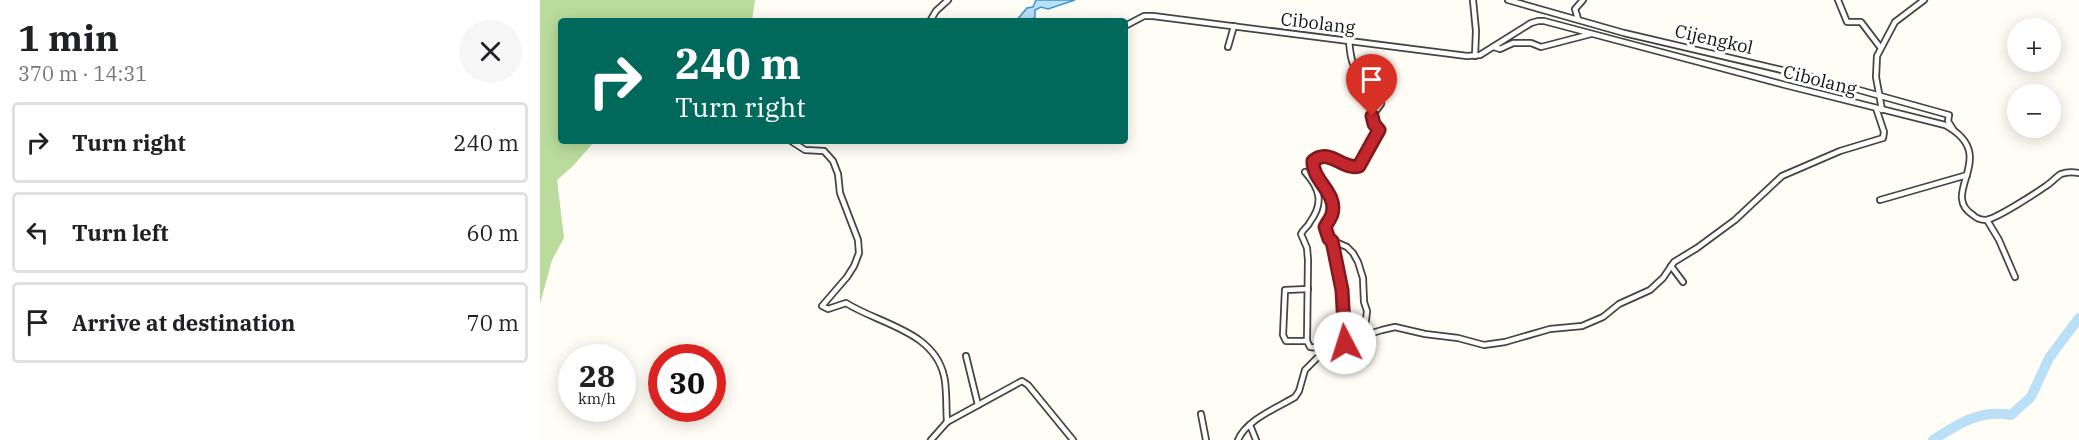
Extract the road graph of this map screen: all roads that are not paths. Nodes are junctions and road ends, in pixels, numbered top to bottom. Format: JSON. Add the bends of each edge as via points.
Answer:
{"nodes":[{"id":1,"x":948,"y":0,"type":"edge"},
{"id":2,"x":1473,"y":0,"type":"edge"},
{"id":3,"x":1508,"y":0,"type":"edge"},
{"id":4,"x":1583,"y":0,"type":"edge"},
{"id":5,"x":1838,"y":0,"type":"edge"},
{"id":6,"x":1924,"y":0,"type":"edge"},
{"id":7,"x":932,"y":18,"type":"edge"},
{"id":8,"x":1579,"y":20,"type":"junction"},
{"id":9,"x":1128,"y":25,"type":"edge"},
{"id":10,"x":1234,"y":26,"type":"junction"},
{"id":11,"x":1592,"y":34,"type":"junction"},
{"id":12,"x":1349,"y":40,"type":"junction"},
{"id":13,"x":1228,"y":47,"type":"dead end"},
{"id":14,"x":1494,"y":47,"type":"junction"},
{"id":15,"x":1881,"y":47,"type":"junction"},
{"id":16,"x":1475,"y":56,"type":"junction"},
{"id":17,"x":1879,"y":96,"type":"junction"},
{"id":18,"x":1879,"y":109,"type":"junction"},
{"id":19,"x":1953,"y":129,"type":"junction"},
{"id":20,"x":796,"y":144,"type":"edge"},
{"id":21,"x":1305,"y":172,"type":"dead end"},
{"id":22,"x":2079,"y":173,"type":"edge"},
{"id":23,"x":1967,"y":175,"type":"junction"},
{"id":24,"x":1880,"y":200,"type":"dead end"},
{"id":25,"x":1987,"y":220,"type":"junction"},
{"id":26,"x":1332,"y":241,"type":"junction"},
{"id":27,"x":1671,"y":266,"type":"junction"},
{"id":28,"x":2015,"y":277,"type":"dead end"},
{"id":29,"x":1683,"y":282,"type":"dead end"},
{"id":30,"x":1308,"y":289,"type":"junction"},
{"id":31,"x":1366,"y":334,"type":"junction"},
{"id":32,"x":1307,"y":341,"type":"junction"},
{"id":33,"x":1345,"y":343,"type":"junction"},
{"id":34,"x":1324,"y":354,"type":"junction"},
{"id":35,"x":966,"y":356,"type":"dead end"},
{"id":36,"x":978,"y":405,"type":"junction"},
{"id":37,"x":1201,"y":414,"type":"dead end"},
{"id":38,"x":947,"y":422,"type":"junction"},
{"id":39,"x":1252,"y":423,"type":"junction"},
{"id":40,"x":931,"y":440,"type":"edge"},
{"id":41,"x":1073,"y":440,"type":"edge"},
{"id":42,"x":1206,"y":440,"type":"edge"},
{"id":43,"x":1238,"y":440,"type":"edge"},
{"id":44,"x":1256,"y":440,"type":"edge"}],
"edges":[{"from":1,"to":7,"type":"street"},
{"from":2,"to":16,"type":"street"},
{"from":3,"to":8,"type":"street","name":"Cijengkol"},
{"from":4,"to":8,"type":"street","via":[[1574,10]]},
{"from":5,"to":15,"type":"street","via":[[1847,22],[1861,22]]},
{"from":6,"to":15,"type":"street","via":[[1895,22]]},
{"from":8,"to":17,"type":"street","name":"Cijengkol"},
{"from":9,"to":10,"type":"street","name":"Cibolang","via":[[1149,15]]},
{"from":10,"to":12,"type":"street","name":"Cibolang"},
{"from":10,"to":13,"type":"street"},
{"from":11,"to":14,"type":"street","via":[[1541,47],[1513,43],[1500,49]]},
{"from":11,"to":14,"type":"street","name":"Cibolang","via":[[1538,21]]},
{"from":11,"to":18,"type":"street","name":"Cibolang"},
{"from":12,"to":16,"type":"street","name":"Cibolang"},
{"from":12,"to":26,"type":"street","via":[[1351,62],[1366,76],[1381,78],[1382,95],[1372,116],[1379,130],[1359,166],[1354,168],[1327,156],[1313,161],[1313,169],[1333,202],[1325,227]]},
{"from":14,"to":16,"type":"street","name":"Cibolang"},
{"from":15,"to":17,"type":"street","via":[[1875,66]]},
{"from":17,"to":18,"type":"street"},
{"from":17,"to":19,"type":"street","name":"Cijengkol","via":[[1949,115]]},
{"from":18,"to":19,"type":"street","name":"Cibolang"},
{"from":18,"to":27,"type":"street","via":[[1883,138],[1782,176],[1744,213]]},
{"from":19,"to":23,"type":"street","via":[[1969,147]]},
{"from":20,"to":38,"type":"street","via":[[805,150],[824,151],[833,161],[840,194],[858,240],[854,266],[822,306],[828,309],[846,303],[906,330],[926,346],[945,377]]},
{"from":21,"to":30,"type":"street","via":[[1319,194],[1313,218],[1301,234],[1307,248]]},
{"from":22,"to":25,"type":"street","via":[[2062,174]]},
{"from":23,"to":24,"type":"street"},
{"from":23,"to":25,"type":"street","via":[[1962,192],[1965,206],[1972,215]]},
{"from":25,"to":28,"type":"street"},
{"from":26,"to":31,"type":"street","via":[[1347,247],[1358,262],[1367,311]]},
{"from":26,"to":33,"type":"street","via":[[1342,290]]},
{"from":27,"to":29,"type":"street"},
{"from":27,"to":31,"type":"street","via":[[1650,290],[1582,326],[1550,329],[1484,345],[1395,327]]},
{"from":30,"to":32,"type":"street"},
{"from":30,"to":32,"type":"street","via":[[1285,290],[1283,335],[1286,340]]},
{"from":31,"to":33,"type":"street"},
{"from":32,"to":34,"type":"street"},
{"from":33,"to":34,"type":"street"},
{"from":34,"to":39,"type":"street","via":[[1305,370],[1295,398]]},
{"from":35,"to":36,"type":"street"},
{"from":36,"to":38,"type":"street"},
{"from":36,"to":41,"type":"street","via":[[1022,381]]},
{"from":37,"to":42,"type":"street"},
{"from":38,"to":40,"type":"street"},
{"from":39,"to":43,"type":"street"},
{"from":39,"to":44,"type":"street"}]}
